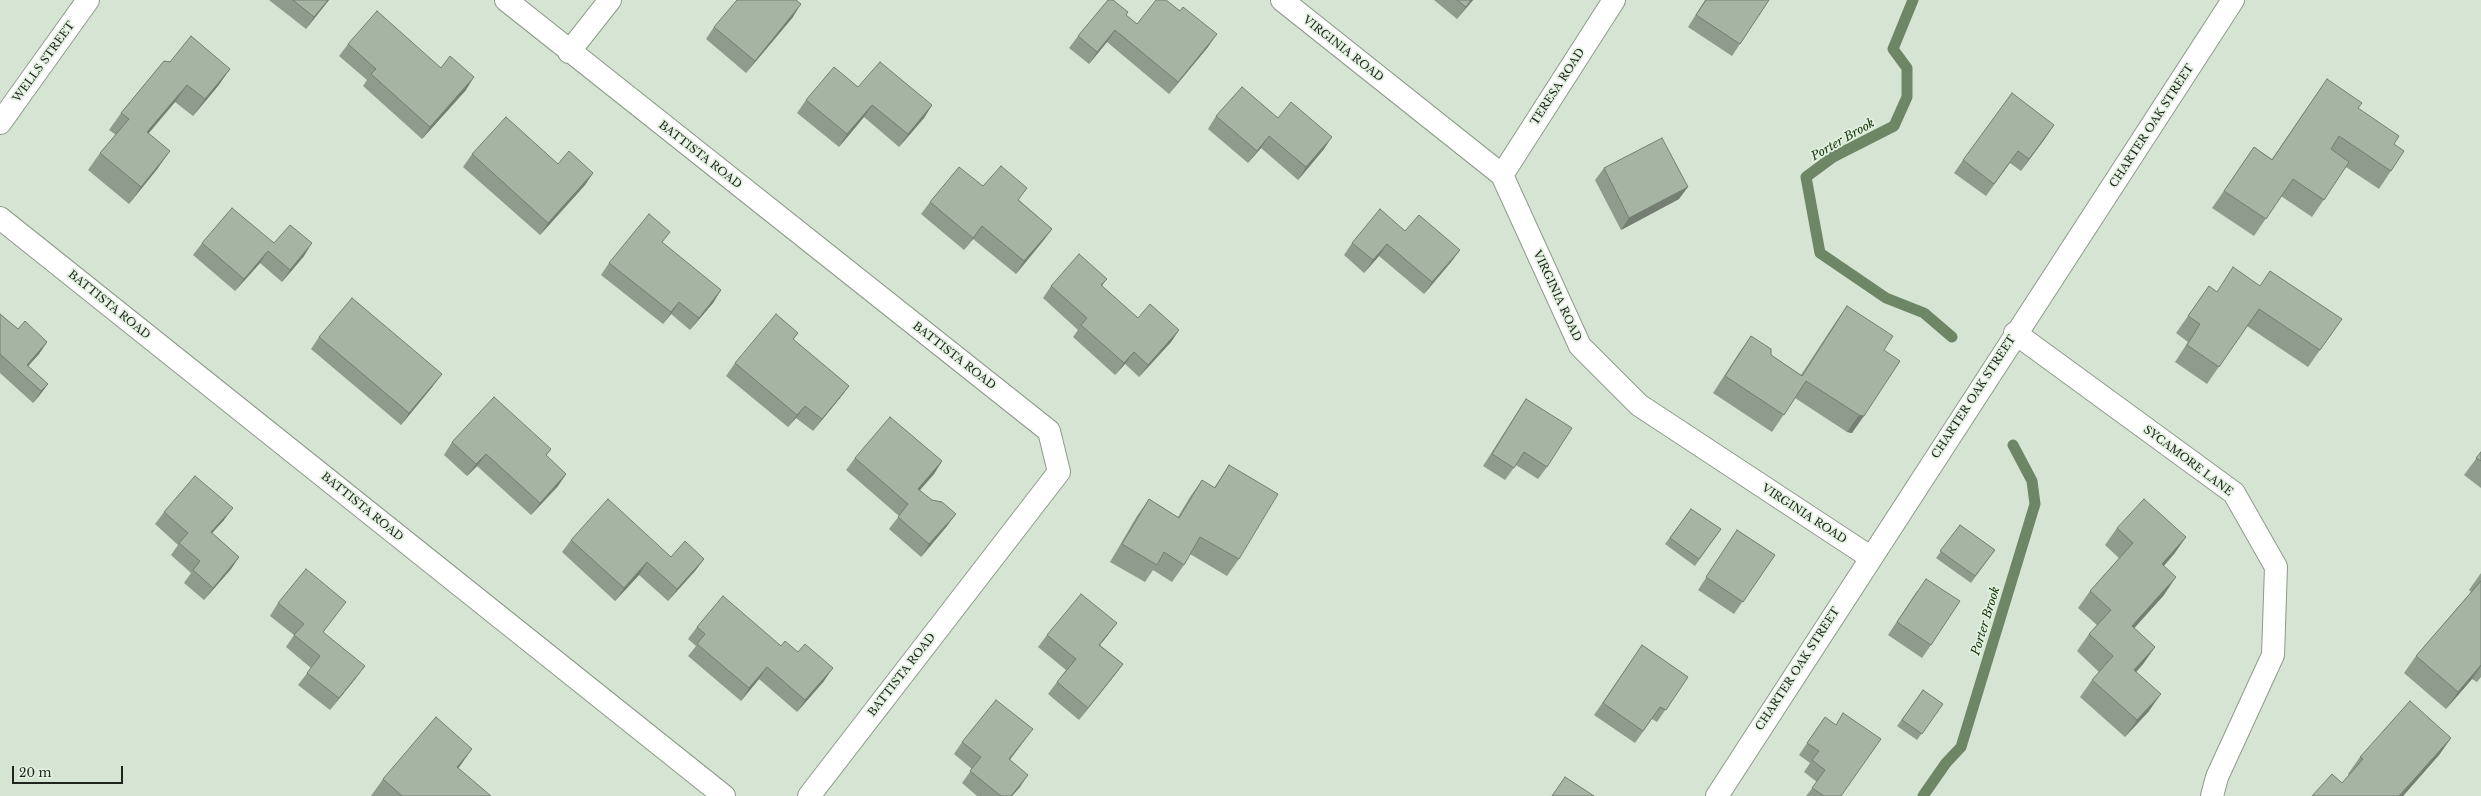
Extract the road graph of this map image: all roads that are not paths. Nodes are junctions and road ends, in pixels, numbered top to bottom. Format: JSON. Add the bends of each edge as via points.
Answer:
{"nodes":[{"id":1,"x":88,"y":0,"type":"edge"},
{"id":2,"x":506,"y":0,"type":"edge"},
{"id":3,"x":610,"y":0,"type":"edge"},
{"id":4,"x":1282,"y":0,"type":"edge"},
{"id":5,"x":1614,"y":0,"type":"edge"},
{"id":6,"x":2233,"y":0,"type":"edge"},
{"id":7,"x":569,"y":52,"type":"junction"},
{"id":8,"x":0,"y":123,"type":"edge"},
{"id":9,"x":1502,"y":174,"type":"junction"},
{"id":10,"x":0,"y":218,"type":"edge"},
{"id":11,"x":2015,"y":333,"type":"junction"},
{"id":12,"x":1870,"y":557,"type":"junction"},
{"id":13,"x":724,"y":796,"type":"edge"},
{"id":14,"x":809,"y":796,"type":"edge"},
{"id":15,"x":1717,"y":796,"type":"edge"},
{"id":16,"x":2212,"y":796,"type":"edge"}],
"edges":[{"from":1,"to":8,"type":"street","name":"WELLS STREET"},
{"from":2,"to":7,"type":"street","name":"BATTISTA ROAD"},
{"from":3,"to":7,"type":"street"},
{"from":4,"to":9,"type":"street","name":"VIRGINIA ROAD"},
{"from":5,"to":9,"type":"street","name":"TERESA ROAD"},
{"from":6,"to":11,"type":"street","name":"CHARTER OAK STREET"},
{"from":7,"to":14,"type":"street","name":"BATTISTA ROAD","via":[[1049,432],[1059,472]]},
{"from":9,"to":12,"type":"street","name":"VIRGINIA ROAD","via":[[1580,346],[1639,405]]},
{"from":10,"to":13,"type":"street","name":"BATTISTA ROAD"},
{"from":11,"to":12,"type":"street","name":"CHARTER OAK STREET"},
{"from":11,"to":16,"type":"street","name":"SYCAMORE LANE","via":[[2234,493],[2276,567],[2273,655],[2216,777]]},
{"from":12,"to":15,"type":"street","name":"CHARTER OAK STREET"}]}
